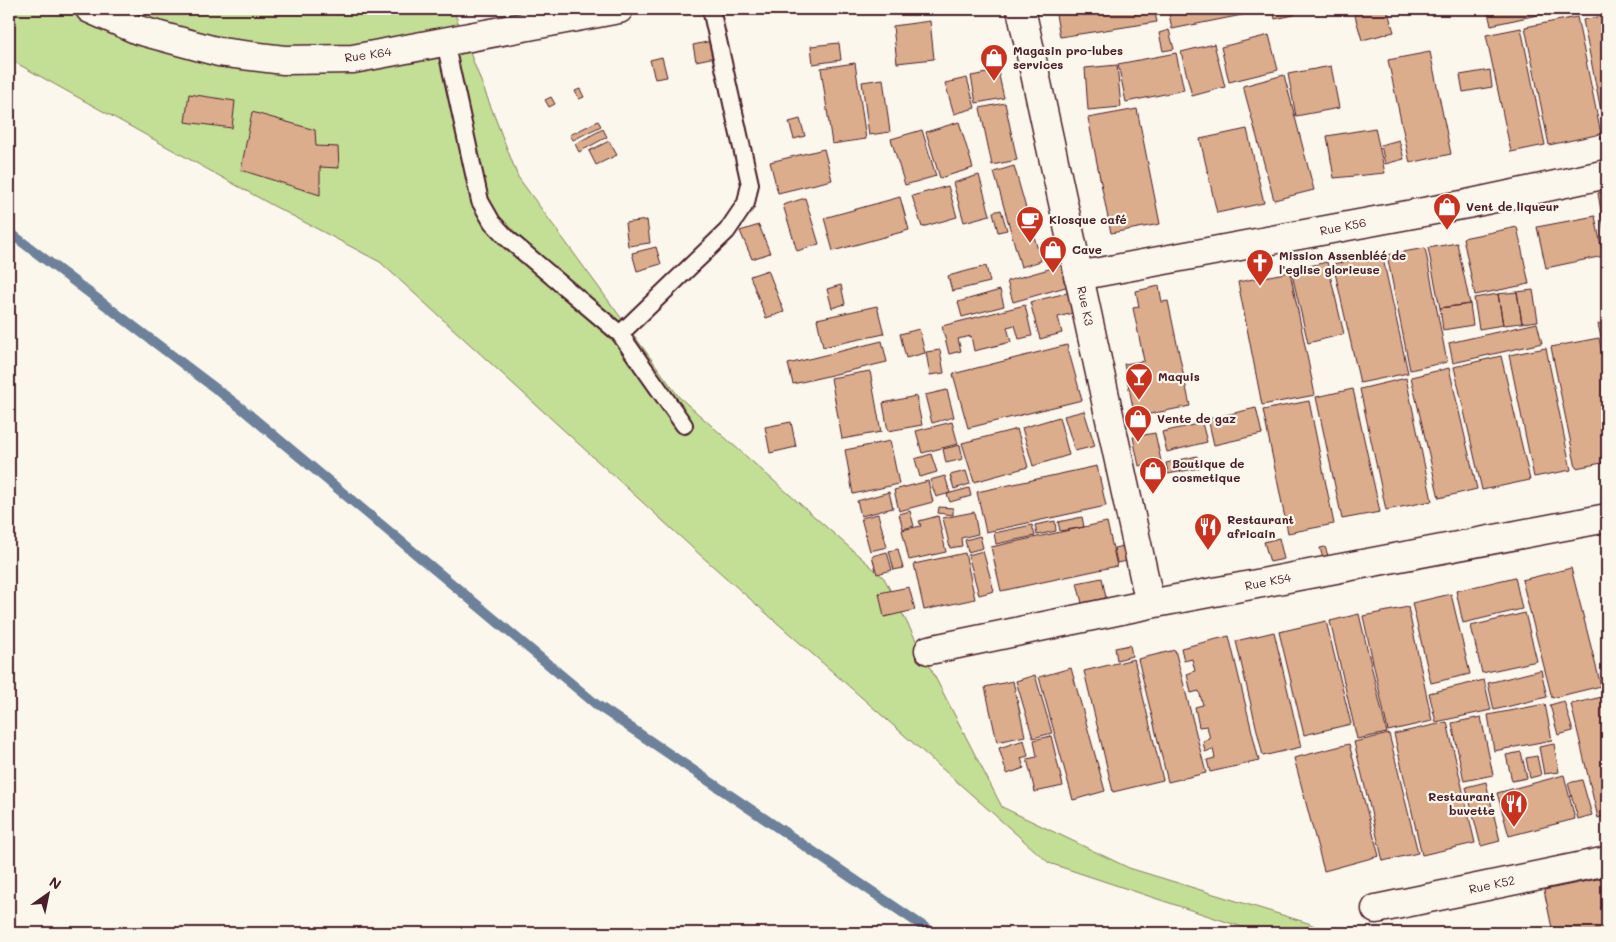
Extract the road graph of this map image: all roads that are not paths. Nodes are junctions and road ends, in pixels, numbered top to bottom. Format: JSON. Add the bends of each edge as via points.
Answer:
{"nodes":[{"id":1,"x":90,"y":9,"type":"edge"},
{"id":2,"x":619,"y":9,"type":"edge"},
{"id":3,"x":711,"y":9,"type":"edge"},
{"id":4,"x":1021,"y":9,"type":"edge"},
{"id":5,"x":445,"y":42,"type":"junction"},
{"id":6,"x":1607,"y":174,"type":"edge"},
{"id":7,"x":1078,"y":276,"type":"junction"},
{"id":8,"x":620,"y":334,"type":"junction"},
{"id":9,"x":684,"y":425,"type":"dead end"},
{"id":10,"x":1607,"y":518,"type":"edge"},
{"id":11,"x":1150,"y":604,"type":"junction"},
{"id":12,"x":929,"y":650,"type":"dead end"},
{"id":13,"x":1607,"y":861,"type":"edge"},
{"id":14,"x":1376,"y":909,"type":"dead end"}],
"edges":[{"from":1,"to":5,"type":"street","name":"Rue K64","via":[[138,30],[219,52],[284,60],[353,60]]},
{"from":2,"to":5,"type":"street","name":"Rue K64"},
{"from":3,"to":8,"type":"lane","via":[[750,184],[746,203],[727,231]]},
{"from":4,"to":7,"type":"street","name":"Rue K3"},
{"from":5,"to":8,"type":"lane","via":[[480,201],[492,222]]},
{"from":6,"to":7,"type":"street","name":"Rue K56","via":[[1467,204]]},
{"from":7,"to":11,"type":"street","name":"Rue K3"},
{"from":8,"to":9,"type":"lane"},
{"from":10,"to":11,"type":"street","name":"Rue K54"},
{"from":11,"to":12,"type":"street","name":"Rue K54"},
{"from":13,"to":14,"type":"street","name":"Rue K52"}]}
